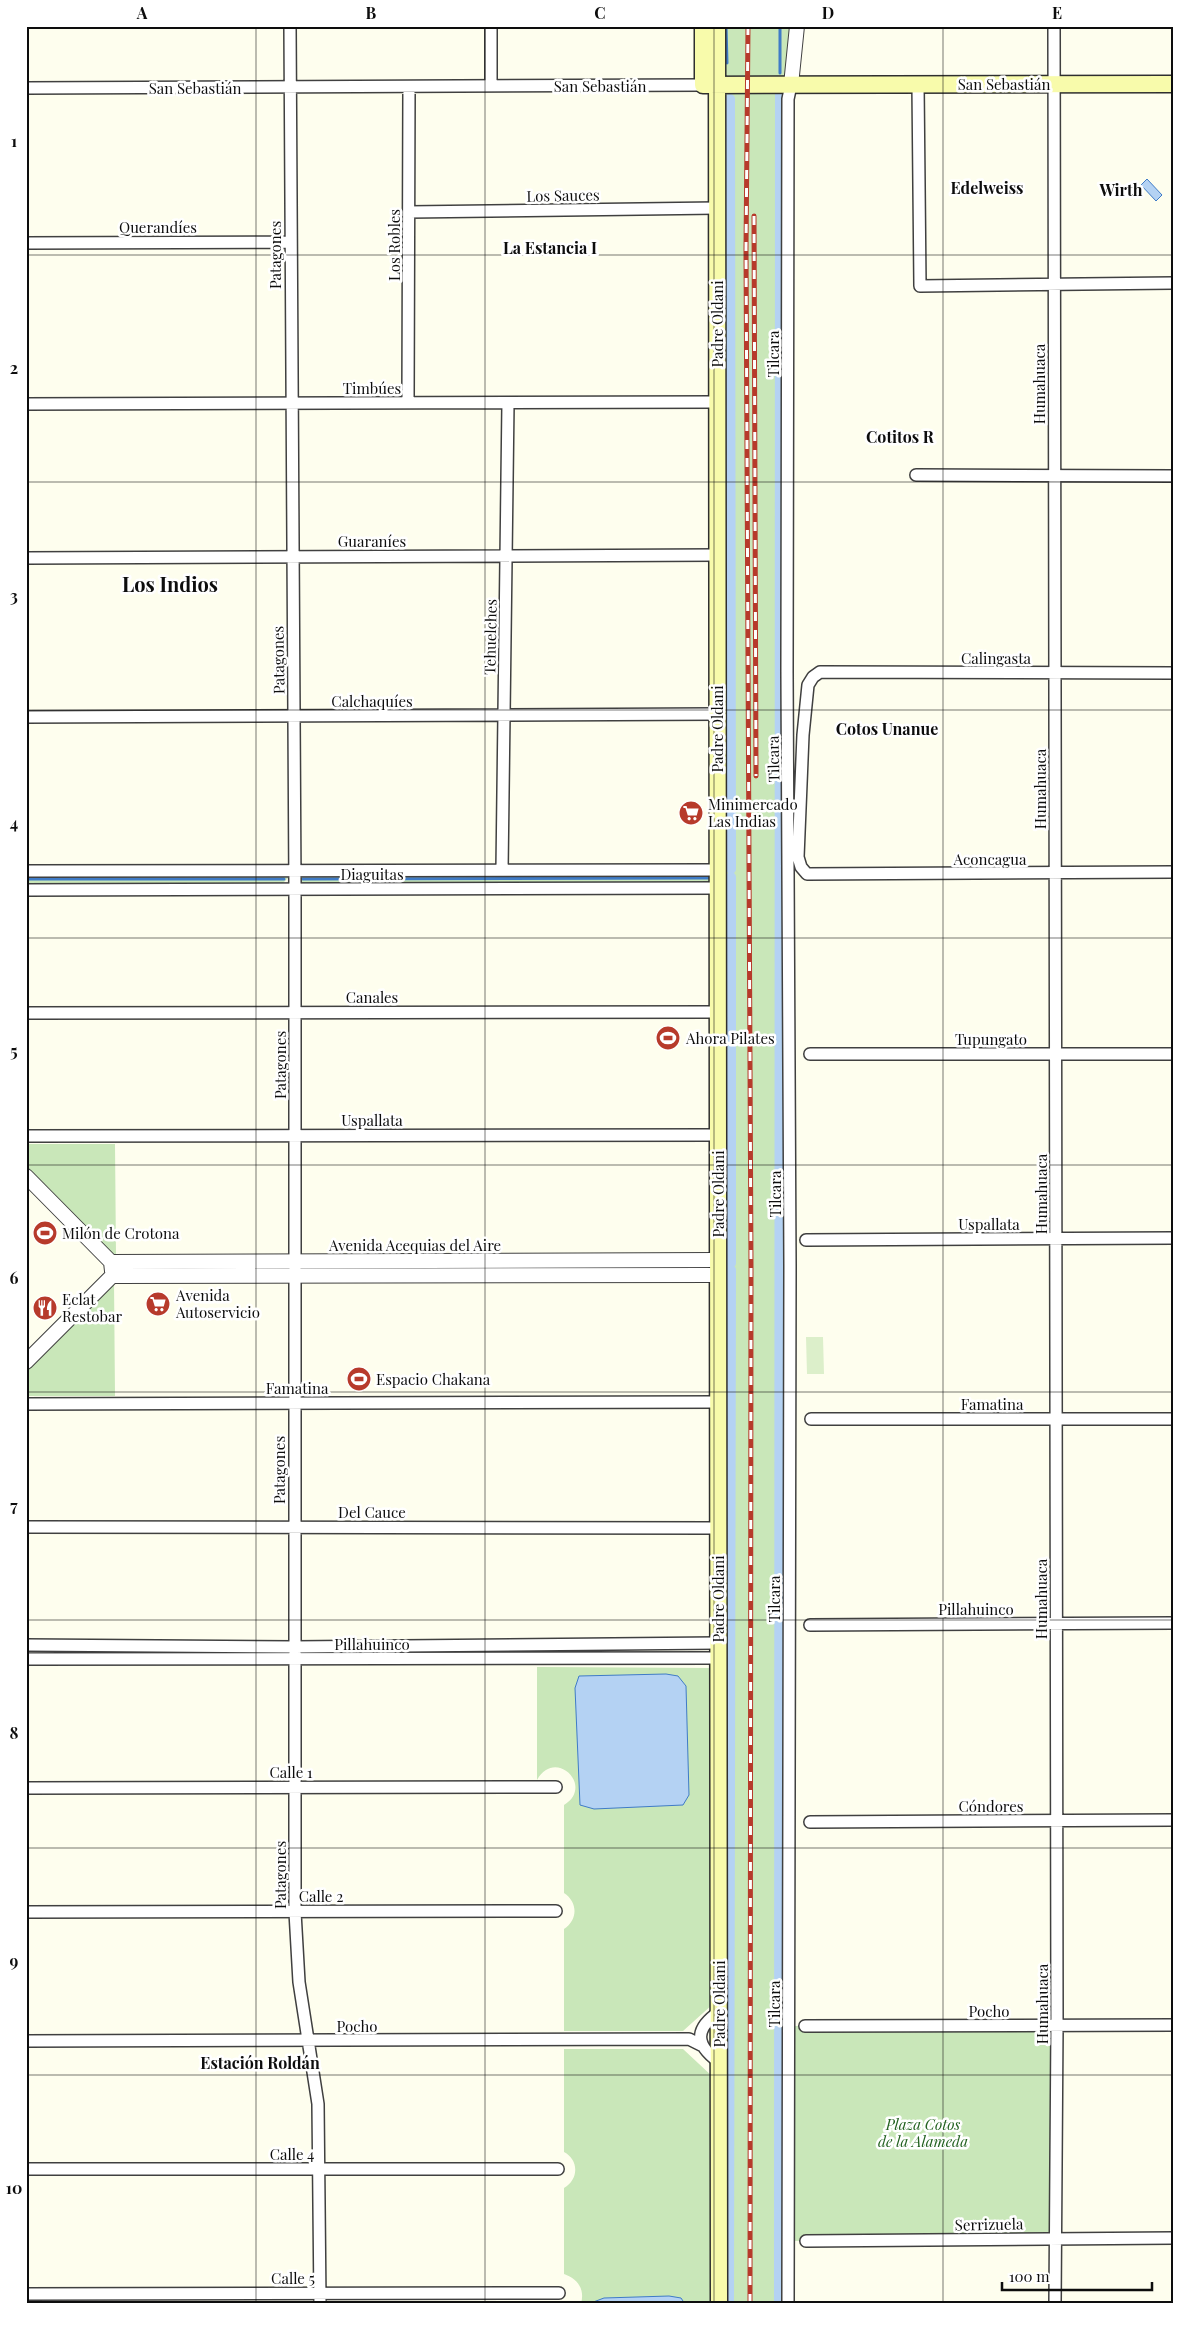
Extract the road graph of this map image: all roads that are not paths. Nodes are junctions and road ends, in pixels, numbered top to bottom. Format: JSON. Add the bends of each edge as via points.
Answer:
{"nodes":[{"id":1,"x":290,"y":26,"type":"edge"},
{"id":2,"x":491,"y":26,"type":"edge"},
{"id":3,"x":703,"y":26,"type":"edge"},
{"id":4,"x":717,"y":26,"type":"edge"},
{"id":5,"x":796,"y":26,"type":"edge"},
{"id":6,"x":1054,"y":26,"type":"edge"},
{"id":7,"x":790,"y":84,"type":"junction"},
{"id":8,"x":918,"y":84,"type":"junction"},
{"id":9,"x":1054,"y":84,"type":"junction"},
{"id":10,"x":1173,"y":84,"type":"edge"},
{"id":11,"x":710,"y":85,"type":"junction"},
{"id":12,"x":491,"y":86,"type":"junction"},
{"id":13,"x":290,"y":87,"type":"junction"},
{"id":14,"x":409,"y":87,"type":"junction"},
{"id":15,"x":26,"y":88,"type":"edge"},
{"id":16,"x":717,"y":208,"type":"junction"},
{"id":17,"x":409,"y":212,"type":"junction"},
{"id":18,"x":290,"y":242,"type":"junction"},
{"id":19,"x":26,"y":243,"type":"edge"},
{"id":20,"x":1173,"y":283,"type":"edge"},
{"id":21,"x":1054,"y":284,"type":"junction"},
{"id":22,"x":717,"y":402,"type":"junction"},
{"id":23,"x":408,"y":403,"type":"junction"},
{"id":24,"x":508,"y":403,"type":"junction"},
{"id":25,"x":26,"y":404,"type":"edge"},
{"id":26,"x":290,"y":404,"type":"junction"},
{"id":27,"x":916,"y":475,"type":"dead end"},
{"id":28,"x":1054,"y":476,"type":"junction"},
{"id":29,"x":1173,"y":476,"type":"edge"},
{"id":30,"x":506,"y":555,"type":"junction"},
{"id":31,"x":717,"y":555,"type":"junction"},
{"id":32,"x":292,"y":556,"type":"junction"},
{"id":33,"x":26,"y":558,"type":"edge"},
{"id":34,"x":820,"y":672,"type":"joint"},
{"id":35,"x":1173,"y":673,"type":"edge"},
{"id":36,"x":1054,"y":674,"type":"junction"},
{"id":37,"x":717,"y":714,"type":"junction"},
{"id":38,"x":504,"y":715,"type":"junction"},
{"id":39,"x":293,"y":716,"type":"junction"},
{"id":40,"x":26,"y":717,"type":"edge"},
{"id":41,"x":502,"y":870,"type":"junction"},
{"id":42,"x":717,"y":870,"type":"junction"},
{"id":43,"x":26,"y":871,"type":"edge"},
{"id":44,"x":294,"y":871,"type":"junction"},
{"id":45,"x":1173,"y":872,"type":"edge"},
{"id":46,"x":807,"y":874,"type":"joint"},
{"id":47,"x":1055,"y":874,"type":"junction"},
{"id":48,"x":718,"y":888,"type":"junction"},
{"id":49,"x":295,"y":889,"type":"junction"},
{"id":50,"x":26,"y":890,"type":"edge"},
{"id":51,"x":26,"y":1012,"type":"edge"},
{"id":52,"x":295,"y":1012,"type":"junction"},
{"id":53,"x":718,"y":1012,"type":"junction"},
{"id":54,"x":810,"y":1054,"type":"dead end"},
{"id":55,"x":1056,"y":1054,"type":"junction"},
{"id":56,"x":1173,"y":1054,"type":"edge"},
{"id":57,"x":718,"y":1135,"type":"junction"},
{"id":58,"x":26,"y":1136,"type":"edge"},
{"id":59,"x":295,"y":1136,"type":"junction"},
{"id":60,"x":26,"y":1176,"type":"edge"},
{"id":61,"x":1056,"y":1238,"type":"junction"},
{"id":62,"x":1173,"y":1238,"type":"edge"},
{"id":63,"x":806,"y":1240,"type":"dead end"},
{"id":64,"x":718,"y":1267,"type":"junction"},
{"id":65,"x":112,"y":1269,"type":"junction"},
{"id":66,"x":295,"y":1269,"type":"junction"},
{"id":67,"x":26,"y":1362,"type":"edge"},
{"id":68,"x":718,"y":1402,"type":"junction"},
{"id":69,"x":294,"y":1403,"type":"junction"},
{"id":70,"x":26,"y":1404,"type":"edge"},
{"id":71,"x":811,"y":1419,"type":"dead end"},
{"id":72,"x":1056,"y":1419,"type":"junction"},
{"id":73,"x":1173,"y":1419,"type":"edge"},
{"id":74,"x":26,"y":1527,"type":"edge"},
{"id":75,"x":294,"y":1527,"type":"junction"},
{"id":76,"x":718,"y":1528,"type":"junction"},
{"id":77,"x":1056,"y":1623,"type":"junction"},
{"id":78,"x":1173,"y":1623,"type":"edge"},
{"id":79,"x":810,"y":1624,"type":"dead end"},
{"id":80,"x":26,"y":1645,"type":"edge"},
{"id":81,"x":718,"y":1650,"type":"junction"},
{"id":82,"x":294,"y":1653,"type":"junction"},
{"id":83,"x":26,"y":1659,"type":"edge"},
{"id":84,"x":294,"y":1787,"type":"junction"},
{"id":85,"x":556,"y":1787,"type":"dead end"},
{"id":86,"x":26,"y":1788,"type":"edge"},
{"id":87,"x":1057,"y":1820,"type":"junction"},
{"id":88,"x":1173,"y":1820,"type":"edge"},
{"id":89,"x":810,"y":1822,"type":"dead end"},
{"id":90,"x":556,"y":1911,"type":"dead end"},
{"id":91,"x":26,"y":1912,"type":"edge"},
{"id":92,"x":295,"y":1912,"type":"junction"},
{"id":93,"x":719,"y":2012,"type":"junction"},
{"id":94,"x":1057,"y":2025,"type":"junction"},
{"id":95,"x":1173,"y":2025,"type":"edge"},
{"id":96,"x":805,"y":2026,"type":"dead end"},
{"id":97,"x":701,"y":2030,"type":"junction"},
{"id":98,"x":689,"y":2039,"type":"junction"},
{"id":99,"x":26,"y":2041,"type":"edge"},
{"id":100,"x":309,"y":2041,"type":"junction"},
{"id":101,"x":701,"y":2045,"type":"junction"},
{"id":102,"x":719,"y":2062,"type":"junction"},
{"id":103,"x":320,"y":2169,"type":"junction"},
{"id":104,"x":558,"y":2169,"type":"dead end"},
{"id":105,"x":26,"y":2170,"type":"edge"},
{"id":106,"x":1055,"y":2238,"type":"junction"},
{"id":107,"x":1173,"y":2238,"type":"edge"},
{"id":108,"x":806,"y":2241,"type":"dead end"},
{"id":109,"x":559,"y":2293,"type":"dead end"},
{"id":110,"x":26,"y":2294,"type":"edge"},
{"id":111,"x":320,"y":2298,"type":"edge"},
{"id":112,"x":719,"y":2304,"type":"edge"},
{"id":113,"x":788,"y":2304,"type":"edge"},
{"id":114,"x":1055,"y":2304,"type":"edge"}],
"edges":[{"from":1,"to":13,"type":"street","name":"Patagones"},
{"from":2,"to":12,"type":"street"},
{"from":3,"to":11,"type":"main road"},
{"from":4,"to":11,"type":"main road"},
{"from":5,"to":7,"type":"street"},
{"from":6,"to":9,"type":"street","name":"Humahuaca"},
{"from":7,"to":8,"type":"main road","name":"San Sebastián"},
{"from":7,"to":11,"type":"main road","name":"San Sebastián"},
{"from":7,"to":113,"type":"street","name":"Tilcara"},
{"from":8,"to":9,"type":"main road","name":"San Sebastián"},
{"from":8,"to":21,"type":"street","via":[[920,286]]},
{"from":9,"to":10,"type":"main road","name":"San Sebastián"},
{"from":9,"to":21,"type":"street","name":"Humahuaca"},
{"from":11,"to":12,"type":"street","name":"San Sebastián"},
{"from":11,"to":16,"type":"main road","name":"Padre Oldani"},
{"from":12,"to":14,"type":"street","name":"San Sebastián"},
{"from":13,"to":14,"type":"street","name":"San Sebastián"},
{"from":13,"to":15,"type":"street","name":"San Sebastián"},
{"from":13,"to":18,"type":"street","name":"Patagones"},
{"from":14,"to":17,"type":"street","name":"Los Robles"},
{"from":16,"to":17,"type":"street","name":"Los Sauces"},
{"from":16,"to":22,"type":"main road","name":"Padre Oldani"},
{"from":17,"to":23,"type":"street","name":"Los Robles"},
{"from":18,"to":19,"type":"street","name":"Querandíes"},
{"from":18,"to":26,"type":"street","name":"Patagones"},
{"from":20,"to":21,"type":"street"},
{"from":21,"to":28,"type":"street","name":"Humahuaca"},
{"from":22,"to":24,"type":"street","name":"Timbúes"},
{"from":22,"to":31,"type":"main road","name":"Padre Oldani"},
{"from":23,"to":24,"type":"street","name":"Timbúes"},
{"from":23,"to":26,"type":"street","name":"Timbúes"},
{"from":24,"to":30,"type":"street","name":"Tehuelches"},
{"from":25,"to":26,"type":"street","name":"Timbúes"},
{"from":26,"to":32,"type":"street","name":"Patagones"},
{"from":27,"to":28,"type":"street"},
{"from":28,"to":29,"type":"street"},
{"from":28,"to":36,"type":"street","name":"Humahuaca"},
{"from":30,"to":31,"type":"street","name":"Guaraníes"},
{"from":30,"to":32,"type":"street","name":"Guaraníes"},
{"from":30,"to":38,"type":"street","name":"Tehuelches"},
{"from":31,"to":37,"type":"main road","name":"Padre Oldani"},
{"from":32,"to":33,"type":"street","name":"Guaraníes"},
{"from":32,"to":39,"type":"street","name":"Patagones"},
{"from":34,"to":36,"type":"street","name":"Calingasta"},
{"from":34,"to":46,"type":"street","name":"Tilcara","via":[[808,685],[803,735],[798,857]]},
{"from":35,"to":36,"type":"street","name":"Calingasta"},
{"from":36,"to":47,"type":"street","name":"Humahuaca"},
{"from":37,"to":38,"type":"street","name":"Calchaquíes"},
{"from":37,"to":42,"type":"main road","name":"Padre Oldani"},
{"from":38,"to":39,"type":"street","name":"Calchaquíes"},
{"from":38,"to":41,"type":"street","name":"Tehuelches"},
{"from":39,"to":40,"type":"street","name":"Calchaquíes"},
{"from":39,"to":44,"type":"street","name":"Patagones"},
{"from":41,"to":42,"type":"street","name":"Diaguitas"},
{"from":41,"to":44,"type":"street","name":"Diaguitas"},
{"from":42,"to":48,"type":"main road","name":"Padre Oldani"},
{"from":43,"to":44,"type":"street","name":"Diaguitas"},
{"from":44,"to":49,"type":"street","name":"Patagones"},
{"from":45,"to":47,"type":"street","name":"Aconcagua"},
{"from":46,"to":47,"type":"street","name":"Aconcagua"},
{"from":47,"to":55,"type":"street","name":"Humahuaca"},
{"from":48,"to":49,"type":"street","name":"Diaguitas"},
{"from":48,"to":53,"type":"main road","name":"Padre Oldani"},
{"from":49,"to":50,"type":"street","name":"Diaguitas"},
{"from":49,"to":52,"type":"street","name":"Patagones"},
{"from":51,"to":52,"type":"street","name":"Canales"},
{"from":52,"to":53,"type":"street","name":"Canales"},
{"from":52,"to":59,"type":"street","name":"Patagones"},
{"from":53,"to":57,"type":"main road","name":"Padre Oldani"},
{"from":54,"to":55,"type":"street","name":"Tupungato"},
{"from":55,"to":56,"type":"street","name":"Tupungato"},
{"from":55,"to":61,"type":"street","name":"Humahuaca"},
{"from":57,"to":59,"type":"street","name":"Uspallata"},
{"from":57,"to":64,"type":"main road","name":"Padre Oldani"},
{"from":58,"to":59,"type":"street","name":"Uspallata"},
{"from":59,"to":66,"type":"street","name":"Patagones"},
{"from":60,"to":65,"type":"street"},
{"from":61,"to":62,"type":"street","name":"Uspallata"},
{"from":61,"to":63,"type":"street","name":"Uspallata"},
{"from":61,"to":72,"type":"street","name":"Humahuaca"},
{"from":64,"to":66,"type":"street","name":"Avenida Acequias del Aire"},
{"from":64,"to":68,"type":"main road","name":"Padre Oldani"},
{"from":65,"to":66,"type":"street","name":"Avenida Acequias del Aire"},
{"from":65,"to":67,"type":"street"},
{"from":66,"to":69,"type":"street","name":"Patagones"},
{"from":68,"to":69,"type":"street","name":"Famatina"},
{"from":68,"to":76,"type":"main road","name":"Padre Oldani"},
{"from":69,"to":70,"type":"street","name":"Famatina"},
{"from":69,"to":75,"type":"street","name":"Patagones"},
{"from":71,"to":72,"type":"street","name":"Famatina"},
{"from":72,"to":73,"type":"street","name":"Famatina"},
{"from":72,"to":77,"type":"street","name":"Humahuaca"},
{"from":74,"to":75,"type":"street","name":"Del Cauce"},
{"from":75,"to":76,"type":"street","name":"Del Cauce"},
{"from":75,"to":82,"type":"street","name":"Patagones"},
{"from":76,"to":81,"type":"main road","name":"Padre Oldani"},
{"from":77,"to":78,"type":"street","name":"Pillahuinco"},
{"from":77,"to":79,"type":"street","name":"Pillahuinco"},
{"from":77,"to":87,"type":"street","name":"Humahuaca"},
{"from":80,"to":82,"type":"street","name":"Pillahuinco"},
{"from":81,"to":82,"type":"street","name":"Pillahuinco"},
{"from":81,"to":93,"type":"main road","name":"Padre Oldani"},
{"from":82,"to":83,"type":"street","name":"Pillahuinco"},
{"from":82,"to":84,"type":"street","name":"Patagones"},
{"from":84,"to":85,"type":"street","name":"Calle 1"},
{"from":84,"to":86,"type":"street","name":"Calle 1"},
{"from":84,"to":92,"type":"street","name":"Patagones"},
{"from":87,"to":88,"type":"street","name":"Cóndores"},
{"from":87,"to":89,"type":"street","name":"Cóndores"},
{"from":87,"to":94,"type":"street","name":"Humahuaca"},
{"from":90,"to":92,"type":"street","name":"Calle 2"},
{"from":91,"to":92,"type":"street","name":"Calle 2"},
{"from":92,"to":100,"type":"street","name":"Patagones","via":[[299,1982]]},
{"from":93,"to":97,"type":"street"},
{"from":93,"to":102,"type":"main road","name":"Padre Oldani"},
{"from":94,"to":95,"type":"street","name":"Pocho"},
{"from":94,"to":96,"type":"street","name":"Pocho"},
{"from":94,"to":106,"type":"street","name":"Humahuaca"},
{"from":97,"to":98,"type":"street"},
{"from":97,"to":101,"type":"street"},
{"from":98,"to":100,"type":"street","name":"Pocho"},
{"from":98,"to":101,"type":"street","name":"Pocho"},
{"from":99,"to":100,"type":"street","name":"Pocho"},
{"from":100,"to":103,"type":"street","name":"Patagones","via":[[318,2104]]},
{"from":101,"to":102,"type":"street","name":"Pocho"},
{"from":102,"to":112,"type":"main road","name":"Padre Oldani"},
{"from":103,"to":104,"type":"street","name":"Calle 4"},
{"from":103,"to":105,"type":"street","name":"Calle 4"},
{"from":103,"to":111,"type":"street","name":"Patagones"},
{"from":106,"to":107,"type":"street","name":"Serrizuela"},
{"from":106,"to":108,"type":"street","name":"Serrizuela"},
{"from":106,"to":114,"type":"street","name":"Humahuaca"},
{"from":109,"to":111,"type":"street","name":"Calle 5"},
{"from":110,"to":111,"type":"street","name":"Calle 5"}]}
